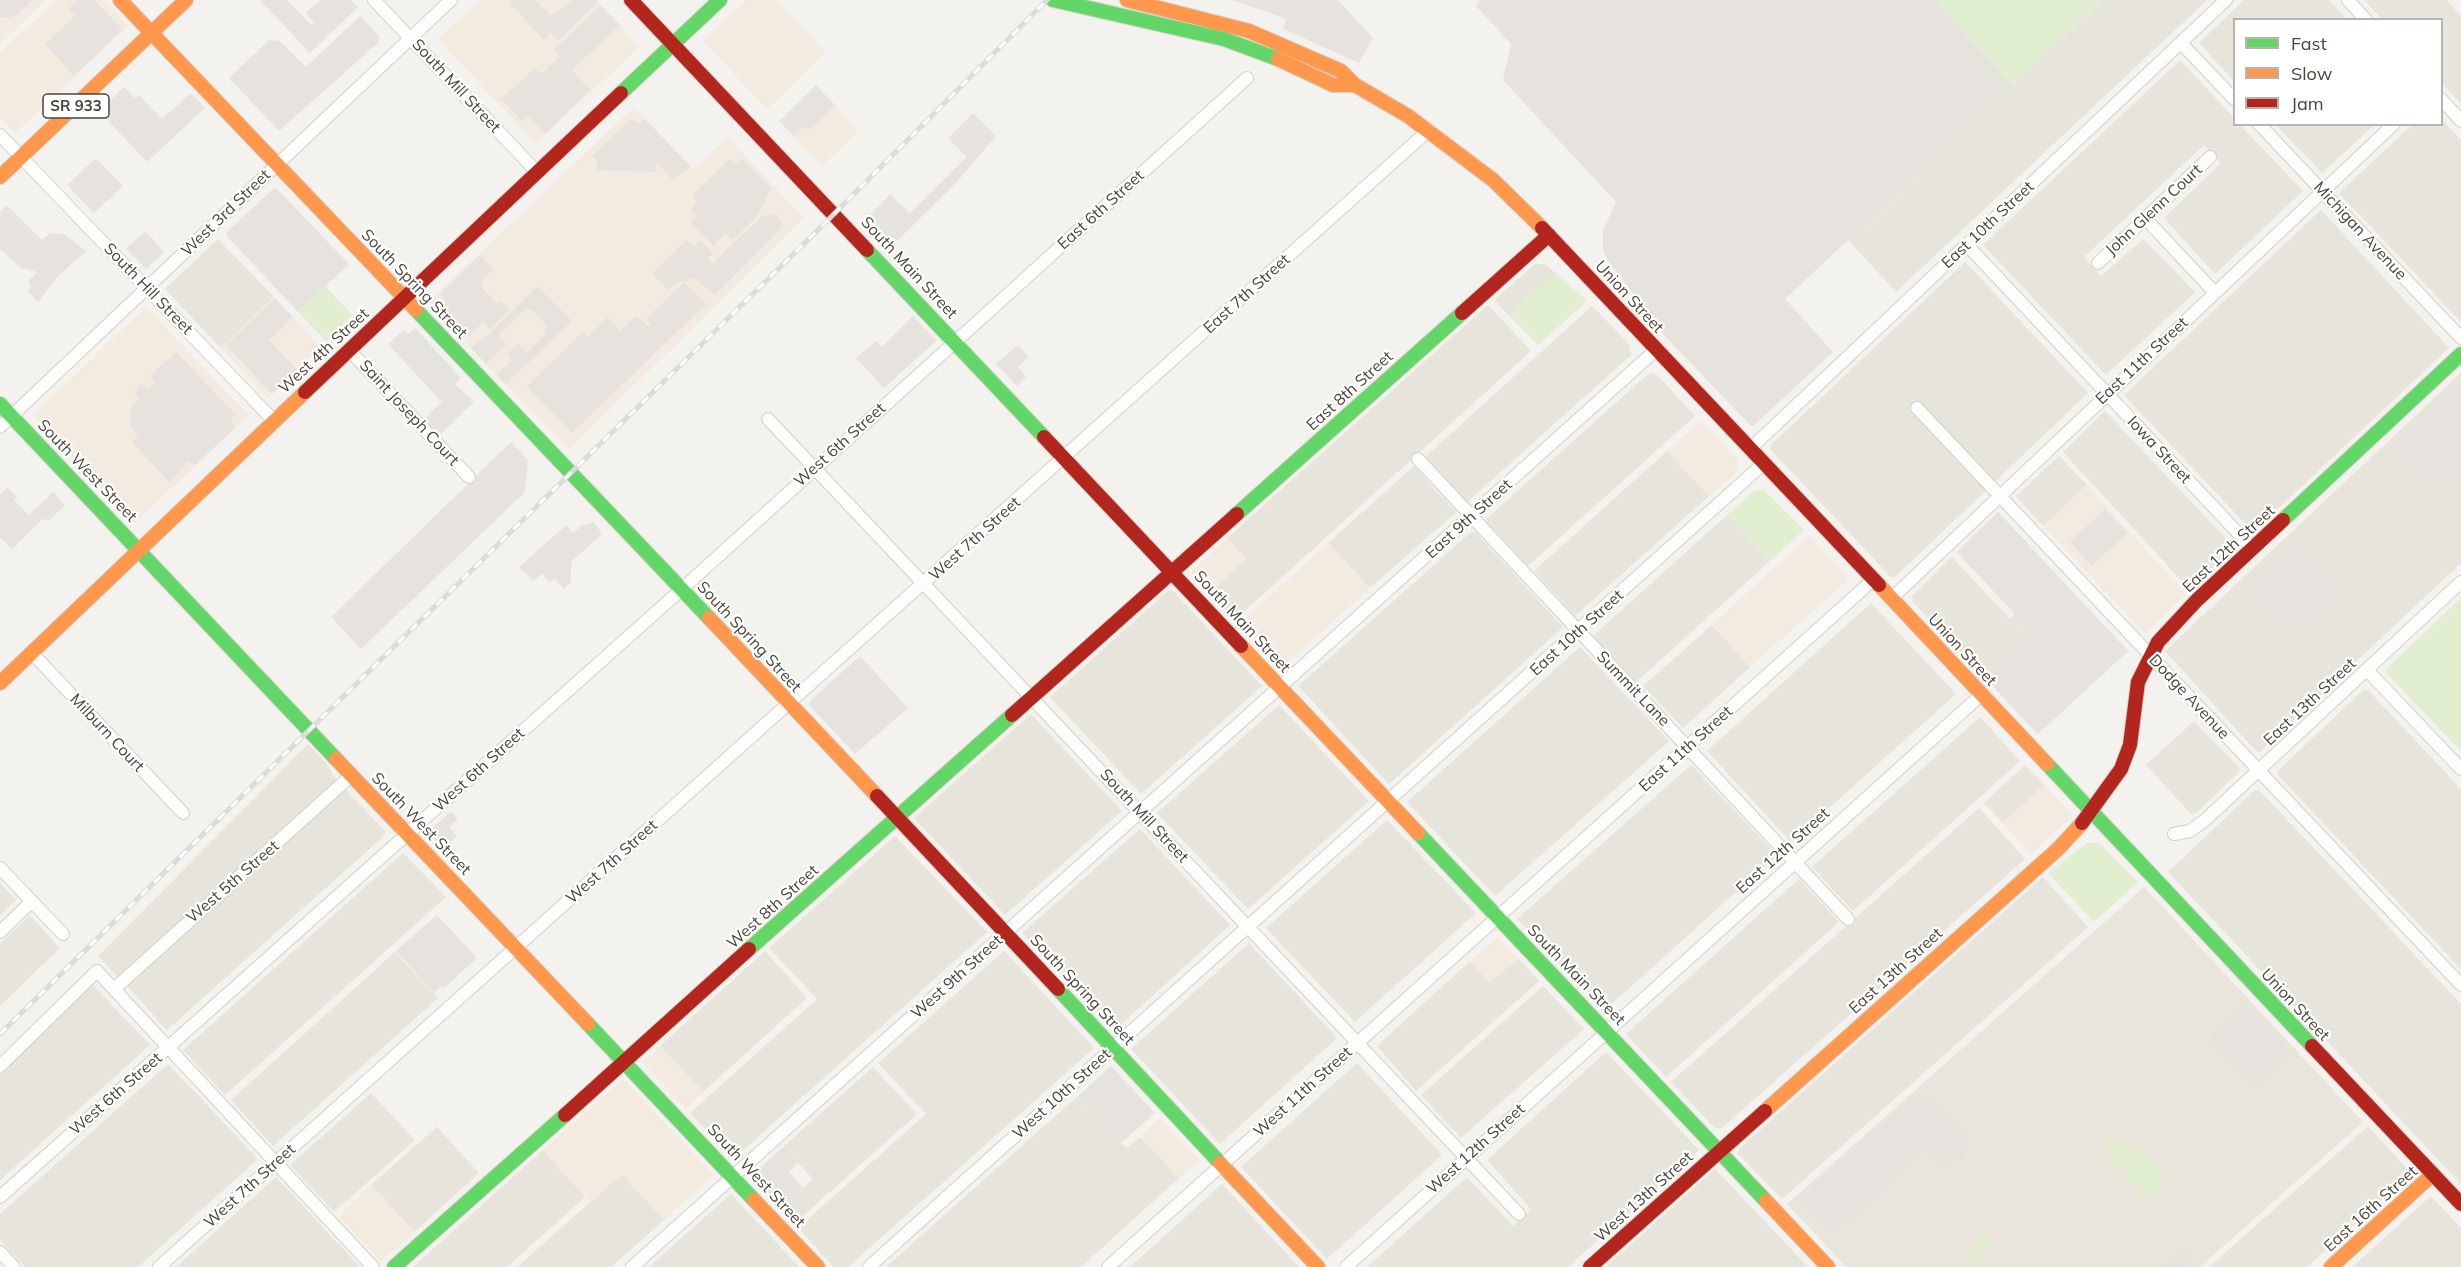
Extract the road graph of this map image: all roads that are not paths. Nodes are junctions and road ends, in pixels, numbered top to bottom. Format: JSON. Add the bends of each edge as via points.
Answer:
{"nodes":[{"id":1,"x":120,"y":0,"type":"edge"},
{"id":2,"x":186,"y":0,"type":"edge"},
{"id":3,"x":374,"y":0,"type":"edge"},
{"id":4,"x":451,"y":0,"type":"edge"},
{"id":5,"x":631,"y":0,"type":"edge"},
{"id":6,"x":720,"y":0,"type":"edge"},
{"id":7,"x":1053,"y":0,"type":"edge"},
{"id":8,"x":1127,"y":0,"type":"edge"},
{"id":9,"x":2226,"y":0,"type":"edge"},
{"id":10,"x":2348,"y":0,"type":"edge"},
{"id":11,"x":2364,"y":18,"type":"edge"},
{"id":12,"x":151,"y":33,"type":"junction"},
{"id":13,"x":411,"y":38,"type":"junction"},
{"id":14,"x":2181,"y":43,"type":"junction"},
{"id":15,"x":673,"y":44,"type":"junction"},
{"id":16,"x":1247,"y":78,"type":"dead end"},
{"id":17,"x":1355,"y":85,"type":"junction"},
{"id":18,"x":2233,"y":97,"type":"edge"},
{"id":19,"x":2443,"y":101,"type":"edge"},
{"id":20,"x":2461,"y":121,"type":"edge"},
{"id":21,"x":2261,"y":126,"type":"edge"},
{"id":22,"x":2392,"y":126,"type":"edge"},
{"id":23,"x":1429,"y":130,"type":"junction"},
{"id":24,"x":0,"y":135,"type":"edge"},
{"id":25,"x":2210,"y":157,"type":"dead end"},
{"id":26,"x":21,"y":158,"type":"junction"},
{"id":27,"x":276,"y":166,"type":"junction"},
{"id":28,"x":537,"y":172,"type":"junction"},
{"id":29,"x":0,"y":177,"type":"edge"},
{"id":30,"x":2322,"y":192,"type":"junction"},
{"id":31,"x":2145,"y":218,"type":"junction"},
{"id":32,"x":1549,"y":236,"type":"junction"},
{"id":33,"x":1967,"y":245,"type":"junction"},
{"id":34,"x":2098,"y":263,"type":"dead end"},
{"id":35,"x":147,"y":288,"type":"junction"},
{"id":36,"x":2215,"y":293,"type":"junction"},
{"id":37,"x":405,"y":297,"type":"junction"},
{"id":38,"x":2461,"y":338,"type":"edge"},
{"id":39,"x":956,"y":341,"type":"junction"},
{"id":40,"x":349,"y":350,"type":"junction"},
{"id":41,"x":1656,"y":350,"type":"junction"},
{"id":42,"x":2461,"y":354,"type":"edge"},
{"id":43,"x":2106,"y":394,"type":"junction"},
{"id":44,"x":0,"y":404,"type":"edge"},
{"id":45,"x":1917,"y":408,"type":"dead end"},
{"id":46,"x":11,"y":416,"type":"junction"},
{"id":47,"x":768,"y":419,"type":"dead end"},
{"id":48,"x":274,"y":421,"type":"junction"},
{"id":49,"x":0,"y":427,"type":"edge"},
{"id":50,"x":1750,"y":449,"type":"junction"},
{"id":51,"x":1065,"y":457,"type":"junction"},
{"id":52,"x":1418,"y":459,"type":"dead end"},
{"id":53,"x":1764,"y":464,"type":"junction"},
{"id":54,"x":814,"y":468,"type":"junction"},
{"id":55,"x":469,"y":477,"type":"dead end"},
{"id":56,"x":2000,"y":496,"type":"junction"},
{"id":57,"x":1472,"y":516,"type":"junction"},
{"id":58,"x":138,"y":549,"type":"junction"},
{"id":59,"x":2253,"y":549,"type":"junction"},
{"id":60,"x":1173,"y":571,"type":"junction"},
{"id":61,"x":1873,"y":580,"type":"junction"},
{"id":62,"x":2461,"y":582,"type":"edge"},
{"id":63,"x":924,"y":584,"type":"junction"},
{"id":64,"x":682,"y":589,"type":"junction"},
{"id":65,"x":1891,"y":598,"type":"junction"},
{"id":66,"x":1578,"y":631,"type":"junction"},
{"id":67,"x":32,"y":653,"type":"junction"},
{"id":68,"x":2150,"y":655,"type":"junction"},
{"id":69,"x":2367,"y":670,"type":"junction"},
{"id":70,"x":0,"y":683,"type":"edge"},
{"id":71,"x":1280,"y":686,"type":"junction"},
{"id":72,"x":1982,"y":695,"type":"junction"},
{"id":73,"x":1033,"y":697,"type":"junction"},
{"id":74,"x":789,"y":704,"type":"junction"},
{"id":75,"x":1688,"y":747,"type":"junction"},
{"id":76,"x":2461,"y":769,"type":"edge"},
{"id":77,"x":2259,"y":771,"type":"junction"},
{"id":78,"x":352,"y":775,"type":"junction"},
{"id":79,"x":1389,"y":802,"type":"junction"},
{"id":80,"x":2092,"y":812,"type":"junction"},
{"id":81,"x":183,"y":813,"type":"dead end"},
{"id":82,"x":1140,"y":813,"type":"junction"},
{"id":83,"x":897,"y":819,"type":"junction"},
{"id":84,"x":407,"y":833,"type":"junction"},
{"id":85,"x":2174,"y":834,"type":"dead end"},
{"id":86,"x":1796,"y":861,"type":"junction"},
{"id":87,"x":0,"y":868,"type":"edge"},
{"id":88,"x":32,"y":901,"type":"junction"},
{"id":89,"x":1498,"y":917,"type":"junction"},
{"id":90,"x":1848,"y":919,"type":"dead end"},
{"id":91,"x":1248,"y":928,"type":"junction"},
{"id":92,"x":0,"y":932,"type":"edge"},
{"id":93,"x":1006,"y":933,"type":"junction"},
{"id":94,"x":63,"y":934,"type":"dead end"},
{"id":95,"x":515,"y":947,"type":"junction"},
{"id":96,"x":2461,"y":985,"type":"edge"},
{"id":97,"x":114,"y":989,"type":"junction"},
{"id":98,"x":1607,"y":1032,"type":"junction"},
{"id":99,"x":1358,"y":1043,"type":"junction"},
{"id":100,"x":169,"y":1048,"type":"junction"},
{"id":101,"x":1114,"y":1048,"type":"junction"},
{"id":102,"x":624,"y":1061,"type":"junction"},
{"id":103,"x":0,"y":1066,"type":"edge"},
{"id":104,"x":1719,"y":1152,"type":"junction"},
{"id":105,"x":1466,"y":1158,"type":"junction"},
{"id":106,"x":276,"y":1162,"type":"junction"},
{"id":107,"x":1222,"y":1165,"type":"junction"},
{"id":108,"x":2433,"y":1174,"type":"junction"},
{"id":109,"x":733,"y":1176,"type":"junction"},
{"id":110,"x":0,"y":1197,"type":"edge"},
{"id":111,"x":2461,"y":1204,"type":"edge"},
{"id":112,"x":1519,"y":1214,"type":"dead end"},
{"id":113,"x":0,"y":1252,"type":"edge"},
{"id":114,"x":14,"y":1267,"type":"edge"},
{"id":115,"x":159,"y":1267,"type":"edge"},
{"id":116,"x":373,"y":1267,"type":"edge"},
{"id":117,"x":394,"y":1267,"type":"edge"},
{"id":118,"x":632,"y":1267,"type":"edge"},
{"id":119,"x":818,"y":1267,"type":"edge"},
{"id":120,"x":869,"y":1267,"type":"edge"},
{"id":121,"x":1108,"y":1267,"type":"edge"},
{"id":122,"x":1318,"y":1267,"type":"edge"},
{"id":123,"x":1346,"y":1267,"type":"edge"},
{"id":124,"x":1590,"y":1267,"type":"edge"},
{"id":125,"x":1828,"y":1267,"type":"edge"},
{"id":126,"x":2331,"y":1267,"type":"edge"}],
"edges":[{"from":1,"to":12,"type":"street","name":"South Spring Street"},
{"from":2,"to":12,"type":"street","number":"SR 933"},
{"from":3,"to":13,"type":"street","name":"South Mill Street"},
{"from":4,"to":13,"type":"street","name":"West 3rd Street"},
{"from":5,"to":15,"type":"street","name":"South Main Street"},
{"from":6,"to":15,"type":"street","name":"West 4th Street"},
{"from":7,"to":17,"type":"street","via":[[1215,37],[1266,54],[1334,85]]},
{"from":8,"to":17,"type":"street","name":"Union Street","via":[[1227,24],[1272,40],[1341,71]]},
{"from":9,"to":14,"type":"street","name":"East 10th Street"},
{"from":10,"to":11,"type":"street"},
{"from":12,"to":26,"type":"street","number":"SR 933"},
{"from":12,"to":27,"type":"street","name":"South Spring Street"},
{"from":13,"to":27,"type":"street","name":"West 3rd Street"},
{"from":13,"to":28,"type":"street","name":"South Mill Street"},
{"from":14,"to":18,"type":"street"},
{"from":14,"to":33,"type":"street","name":"East 10th Street"},
{"from":15,"to":28,"type":"street","name":"West 4th Street"},
{"from":15,"to":39,"type":"street","name":"South Main Street"},
{"from":16,"to":39,"type":"street","name":"East 6th Street"},
{"from":17,"to":23,"type":"street","name":"Union Street"},
{"from":19,"to":20,"type":"street"},
{"from":21,"to":30,"type":"street","name":"Michigan Avenue"},
{"from":22,"to":30,"type":"street","name":"East 11th Street"},
{"from":23,"to":32,"type":"street","name":"Union Street","via":[[1492,180]]},
{"from":23,"to":51,"type":"street","name":"East 7th Street"},
{"from":24,"to":26,"type":"street","name":"South Hill Street"},
{"from":25,"to":31,"type":"street","name":"John Glenn Court"},
{"from":26,"to":29,"type":"street","number":"SR 933"},
{"from":26,"to":35,"type":"street","name":"South Hill Street"},
{"from":27,"to":35,"type":"street","name":"West 3rd Street"},
{"from":27,"to":37,"type":"street","name":"South Spring Street"},
{"from":28,"to":37,"type":"street","name":"West 4th Street"},
{"from":30,"to":36,"type":"street","name":"East 11th Street"},
{"from":30,"to":38,"type":"street","name":"Michigan Avenue"},
{"from":31,"to":34,"type":"street","name":"John Glenn Court"},
{"from":31,"to":36,"type":"street"},
{"from":32,"to":41,"type":"street","name":"Union Street"},
{"from":32,"to":60,"type":"street","name":"East 8th Street"},
{"from":33,"to":43,"type":"street","name":"Iowa Street"},
{"from":33,"to":50,"type":"street","name":"East 10th Street"},
{"from":35,"to":46,"type":"street","name":"West 3rd Street"},
{"from":35,"to":48,"type":"street","name":"South Hill Street"},
{"from":36,"to":43,"type":"street","name":"East 11th Street"},
{"from":37,"to":40,"type":"street","name":"West 4th Street"},
{"from":37,"to":64,"type":"street","name":"South Spring Street"},
{"from":39,"to":51,"type":"street","name":"South Main Street"},
{"from":39,"to":54,"type":"street","name":"West 6th Street"},
{"from":40,"to":48,"type":"street","name":"West 4th Street"},
{"from":40,"to":55,"type":"street","name":"Saint Joseph Court"},
{"from":41,"to":50,"type":"street","name":"Union Street"},
{"from":41,"to":57,"type":"street","name":"East 9th Street"},
{"from":42,"to":59,"type":"street","name":"East 12th Street"},
{"from":43,"to":56,"type":"street","name":"East 11th Street"},
{"from":43,"to":59,"type":"street","name":"Iowa Street"},
{"from":44,"to":46,"type":"street","name":"South West Street"},
{"from":45,"to":56,"type":"street","name":"Dodge Avenue"},
{"from":46,"to":49,"type":"street","name":"West 3rd Street"},
{"from":46,"to":58,"type":"street","name":"South West Street"},
{"from":47,"to":54,"type":"street","name":"South Mill Street"},
{"from":48,"to":58,"type":"street","name":"West 4th Street"},
{"from":50,"to":53,"type":"street","name":"Union Street"},
{"from":51,"to":60,"type":"street","name":"South Main Street"},
{"from":51,"to":63,"type":"street","name":"West 7th Street"},
{"from":52,"to":57,"type":"street","name":"Summit Lane"},
{"from":53,"to":61,"type":"street","name":"Union Street"},
{"from":53,"to":66,"type":"street","name":"East 10th Street"},
{"from":54,"to":63,"type":"street","name":"South Mill Street"},
{"from":54,"to":64,"type":"street","name":"West 6th Street"},
{"from":56,"to":65,"type":"street","name":"East 11th Street"},
{"from":56,"to":68,"type":"street","name":"Dodge Avenue"},
{"from":57,"to":66,"type":"street","name":"Summit Lane"},
{"from":57,"to":71,"type":"street","name":"East 9th Street"},
{"from":58,"to":67,"type":"street","name":"West 4th Street"},
{"from":58,"to":78,"type":"street","name":"South West Street"},
{"from":59,"to":68,"type":"street","name":"East 12th Street","via":[[2170,627]]},
{"from":60,"to":71,"type":"street","name":"South Main Street"},
{"from":60,"to":73,"type":"street","name":"West 8th Street"},
{"from":61,"to":65,"type":"street","name":"Union Street"},
{"from":61,"to":75,"type":"street","name":"East 11th Street"},
{"from":62,"to":69,"type":"street","name":"East 13th Street"},
{"from":63,"to":73,"type":"street","name":"South Mill Street"},
{"from":63,"to":74,"type":"street","name":"West 7th Street"},
{"from":64,"to":74,"type":"street","name":"South Spring Street"},
{"from":64,"to":84,"type":"street","name":"West 6th Street"},
{"from":65,"to":72,"type":"street","name":"Union Street"},
{"from":66,"to":75,"type":"street","name":"Summit Lane"},
{"from":66,"to":79,"type":"street","name":"East 10th Street"},
{"from":67,"to":70,"type":"street","name":"West 4th Street"},
{"from":67,"to":81,"type":"street","name":"Milburn Court"},
{"from":68,"to":77,"type":"street","name":"Dodge Avenue"},
{"from":68,"to":80,"type":"street","name":"East 12th Street","via":[[2135,695],[2127,755]]},
{"from":69,"to":76,"type":"street"},
{"from":69,"to":77,"type":"street","name":"East 13th Street"},
{"from":71,"to":79,"type":"street","name":"South Main Street"},
{"from":71,"to":82,"type":"street","name":"West 9th Street"},
{"from":72,"to":80,"type":"street","name":"Union Street"},
{"from":72,"to":86,"type":"street","name":"East 12th Street"},
{"from":73,"to":82,"type":"street","name":"South Mill Street"},
{"from":73,"to":83,"type":"street","name":"West 8th Street"},
{"from":74,"to":83,"type":"street","name":"South Spring Street"},
{"from":74,"to":95,"type":"street","name":"West 7th Street"},
{"from":75,"to":86,"type":"street","name":"Summit Lane"},
{"from":75,"to":89,"type":"street","name":"East 11th Street"},
{"from":77,"to":85,"type":"street","name":"East 13th Street","via":[[2204,821],[2190,831]]},
{"from":77,"to":96,"type":"street","name":"Dodge Avenue"},
{"from":78,"to":84,"type":"street","name":"South West Street"},
{"from":78,"to":97,"type":"street","name":"West 5th Street"},
{"from":79,"to":89,"type":"street","name":"South Main Street"},
{"from":79,"to":91,"type":"street","name":"West 10th Street"},
{"from":80,"to":104,"type":"street","name":"East 13th Street","via":[[2039,867]]},
{"from":80,"to":108,"type":"street","name":"Union Street"},
{"from":82,"to":91,"type":"street","name":"South Mill Street"},
{"from":82,"to":93,"type":"street","name":"West 9th Street"},
{"from":83,"to":93,"type":"street","name":"South Spring Street"},
{"from":83,"to":102,"type":"street","name":"West 8th Street"},
{"from":84,"to":95,"type":"street","name":"South West Street"},
{"from":84,"to":100,"type":"street","name":"West 6th Street"},
{"from":86,"to":90,"type":"street","name":"Summit Lane"},
{"from":86,"to":98,"type":"street","name":"East 12th Street"},
{"from":87,"to":88,"type":"street"},
{"from":88,"to":92,"type":"street"},
{"from":88,"to":94,"type":"street"},
{"from":89,"to":98,"type":"street","name":"South Main Street"},
{"from":89,"to":99,"type":"street","name":"West 11th Street"},
{"from":91,"to":99,"type":"street","name":"South Mill Street"},
{"from":91,"to":101,"type":"street","name":"West 10th Street"},
{"from":93,"to":101,"type":"street","name":"South Spring Street"},
{"from":93,"to":109,"type":"street","name":"West 9th Street"},
{"from":95,"to":102,"type":"street","name":"South West Street"},
{"from":95,"to":106,"type":"street","name":"West 7th Street"},
{"from":97,"to":100,"type":"street"},
{"from":97,"to":103,"type":"street","via":[[97,971]]},
{"from":98,"to":104,"type":"street","name":"South Main Street"},
{"from":98,"to":105,"type":"street","name":"West 12th Street"},
{"from":99,"to":105,"type":"street","name":"South Mill Street"},
{"from":99,"to":107,"type":"street","name":"West 11th Street"},
{"from":100,"to":106,"type":"street"},
{"from":100,"to":110,"type":"street","name":"West 6th Street"},
{"from":101,"to":107,"type":"street","name":"South Spring Street"},
{"from":101,"to":120,"type":"street","name":"West 10th Street"},
{"from":102,"to":109,"type":"street","name":"South West Street"},
{"from":102,"to":117,"type":"street","name":"West 8th Street"},
{"from":104,"to":124,"type":"street","name":"West 13th Street"},
{"from":104,"to":125,"type":"street","name":"South Main Street"},
{"from":105,"to":112,"type":"street","name":"South Mill Street"},
{"from":105,"to":123,"type":"street","name":"West 12th Street"},
{"from":106,"to":115,"type":"street","name":"West 7th Street"},
{"from":106,"to":116,"type":"street"},
{"from":107,"to":121,"type":"street","name":"West 11th Street"},
{"from":107,"to":122,"type":"street","name":"South Spring Street"},
{"from":108,"to":111,"type":"street","name":"Union Street"},
{"from":108,"to":126,"type":"street","name":"East 16th Street"},
{"from":109,"to":118,"type":"street","name":"West 9th Street"},
{"from":109,"to":119,"type":"street","name":"South West Street"},
{"from":113,"to":114,"type":"street"}]}
